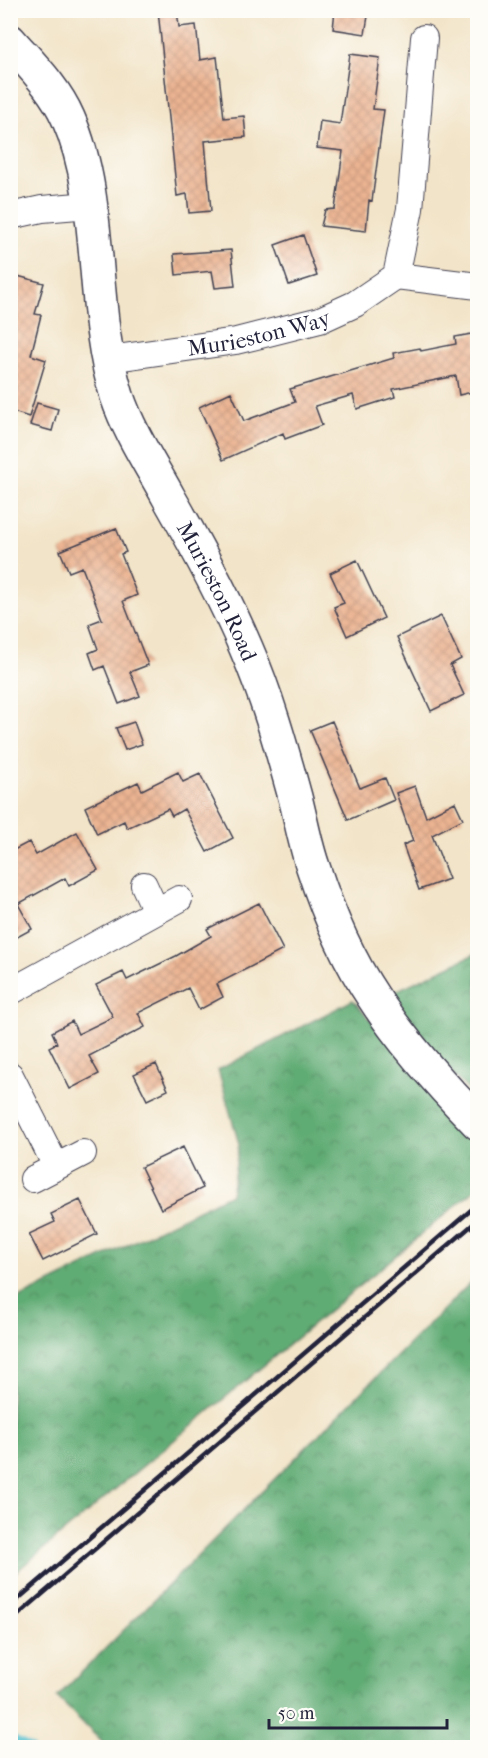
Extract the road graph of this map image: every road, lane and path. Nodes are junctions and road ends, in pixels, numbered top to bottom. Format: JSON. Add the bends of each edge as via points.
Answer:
{"nodes":[{"id":1,"x":424,"y":38,"type":"dead end"},
{"id":2,"x":10,"y":41,"type":"edge"},
{"id":3,"x":90,"y":205,"type":"junction"},
{"id":4,"x":10,"y":216,"type":"edge"},
{"id":5,"x":396,"y":276,"type":"junction"},
{"id":6,"x":477,"y":286,"type":"edge"},
{"id":7,"x":109,"y":359,"type":"junction"},
{"id":8,"x":144,"y":885,"type":"dead end"},
{"id":9,"x":180,"y":899,"type":"dead end"},
{"id":10,"x":156,"y":911,"type":"junction"},
{"id":11,"x":10,"y":992,"type":"edge"},
{"id":12,"x":10,"y":1075,"type":"edge"},
{"id":13,"x":477,"y":1123,"type":"edge"},
{"id":14,"x":83,"y":1153,"type":"dead end"},
{"id":15,"x":56,"y":1166,"type":"junction"},
{"id":16,"x":33,"y":1179,"type":"dead end"}],
"edges":[{"from":1,"to":5,"type":"street","via":[[410,209]]},
{"from":2,"to":3,"type":"street","name":"Murieston Road","via":[[48,84],[67,115],[78,144]]},
{"from":3,"to":4,"type":"street"},
{"from":3,"to":7,"type":"street","name":"Murieston Road"},
{"from":5,"to":6,"type":"street"},
{"from":5,"to":7,"type":"street","name":"Murieston Way","via":[[355,304],[320,320],[236,341]]},
{"from":7,"to":13,"type":"street","name":"Murieston Road","via":[[117,395],[134,435],[217,585],[247,649],[271,712],[312,866],[337,933],[373,998],[431,1074]]},
{"from":8,"to":10,"type":"street"},
{"from":9,"to":10,"type":"street"},
{"from":10,"to":11,"type":"street"},
{"from":12,"to":15,"type":"street"},
{"from":14,"to":15,"type":"street"},
{"from":15,"to":16,"type":"street"}]}
